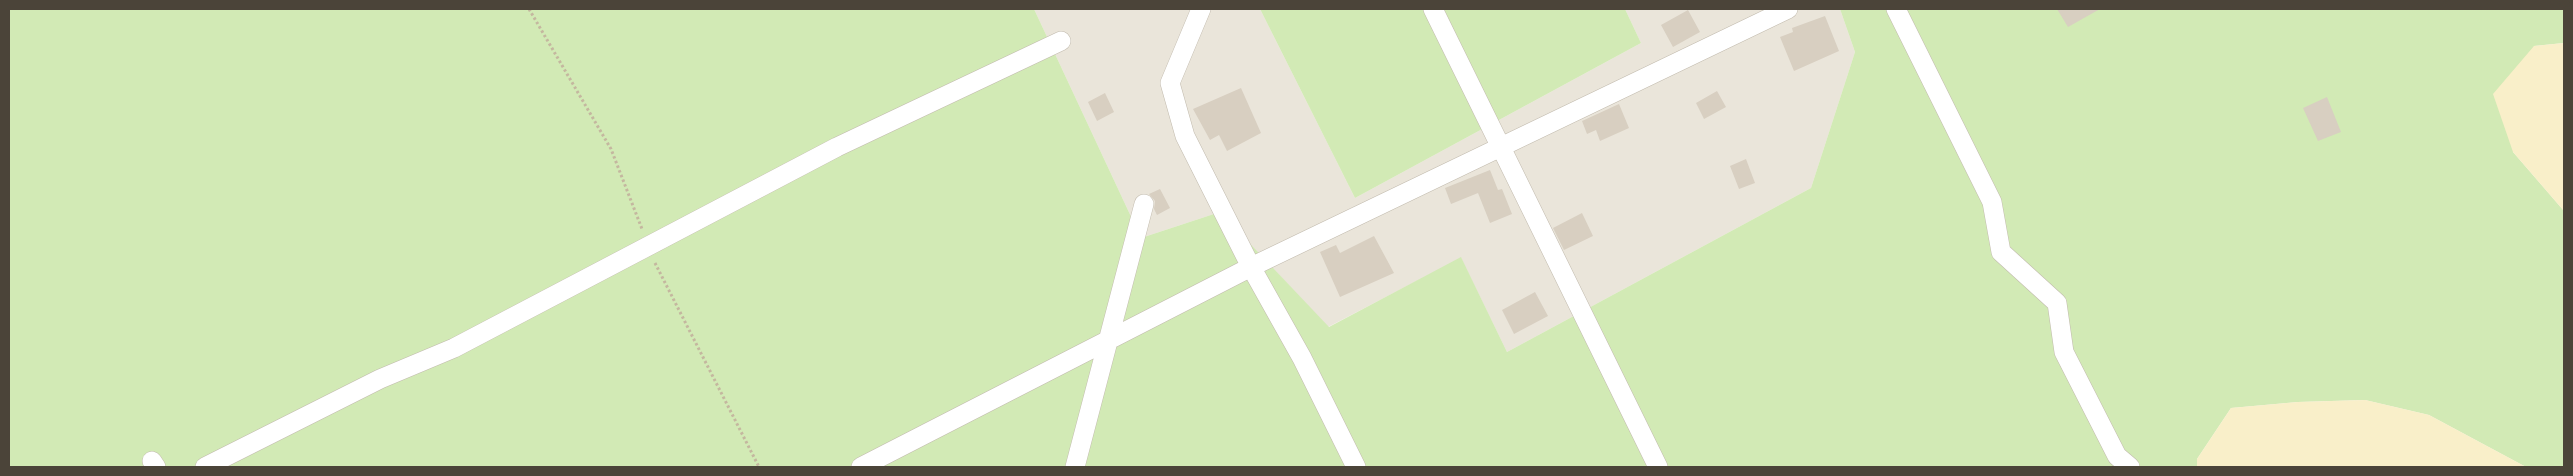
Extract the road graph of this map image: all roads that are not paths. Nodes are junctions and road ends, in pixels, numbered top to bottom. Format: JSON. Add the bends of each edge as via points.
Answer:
{"nodes":[{"id":1,"x":1201,"y":9,"type":"edge"},
{"id":2,"x":1433,"y":9,"type":"edge"},
{"id":3,"x":1788,"y":9,"type":"edge"},
{"id":4,"x":1896,"y":9,"type":"edge"},
{"id":5,"x":1061,"y":41,"type":"dead end"},
{"id":6,"x":1501,"y":146,"type":"junction"},
{"id":7,"x":1144,"y":204,"type":"dead end"},
{"id":8,"x":1251,"y":267,"type":"junction"},
{"id":9,"x":1108,"y":342,"type":"junction"},
{"id":10,"x":205,"y":467,"type":"edge"},
{"id":11,"x":861,"y":467,"type":"edge"},
{"id":12,"x":1076,"y":467,"type":"edge"},
{"id":13,"x":1356,"y":467,"type":"edge"},
{"id":14,"x":1658,"y":467,"type":"edge"},
{"id":15,"x":2130,"y":467,"type":"edge"}],
"edges":[{"from":1,"to":8,"type":"street","via":[[1170,84],[1186,136]]},
{"from":2,"to":6,"type":"street"},
{"from":3,"to":6,"type":"street"},
{"from":4,"to":15,"type":"street","via":[[1992,202],[2001,252],[2058,303],[2064,352],[2117,456]]},
{"from":5,"to":10,"type":"street","via":[[837,147],[454,348],[380,380]]},
{"from":6,"to":8,"type":"street"},
{"from":6,"to":14,"type":"street"},
{"from":7,"to":9,"type":"street"},
{"from":8,"to":9,"type":"street"},
{"from":8,"to":13,"type":"street","via":[[1302,358]]},
{"from":9,"to":11,"type":"street"},
{"from":9,"to":12,"type":"street"}]}
